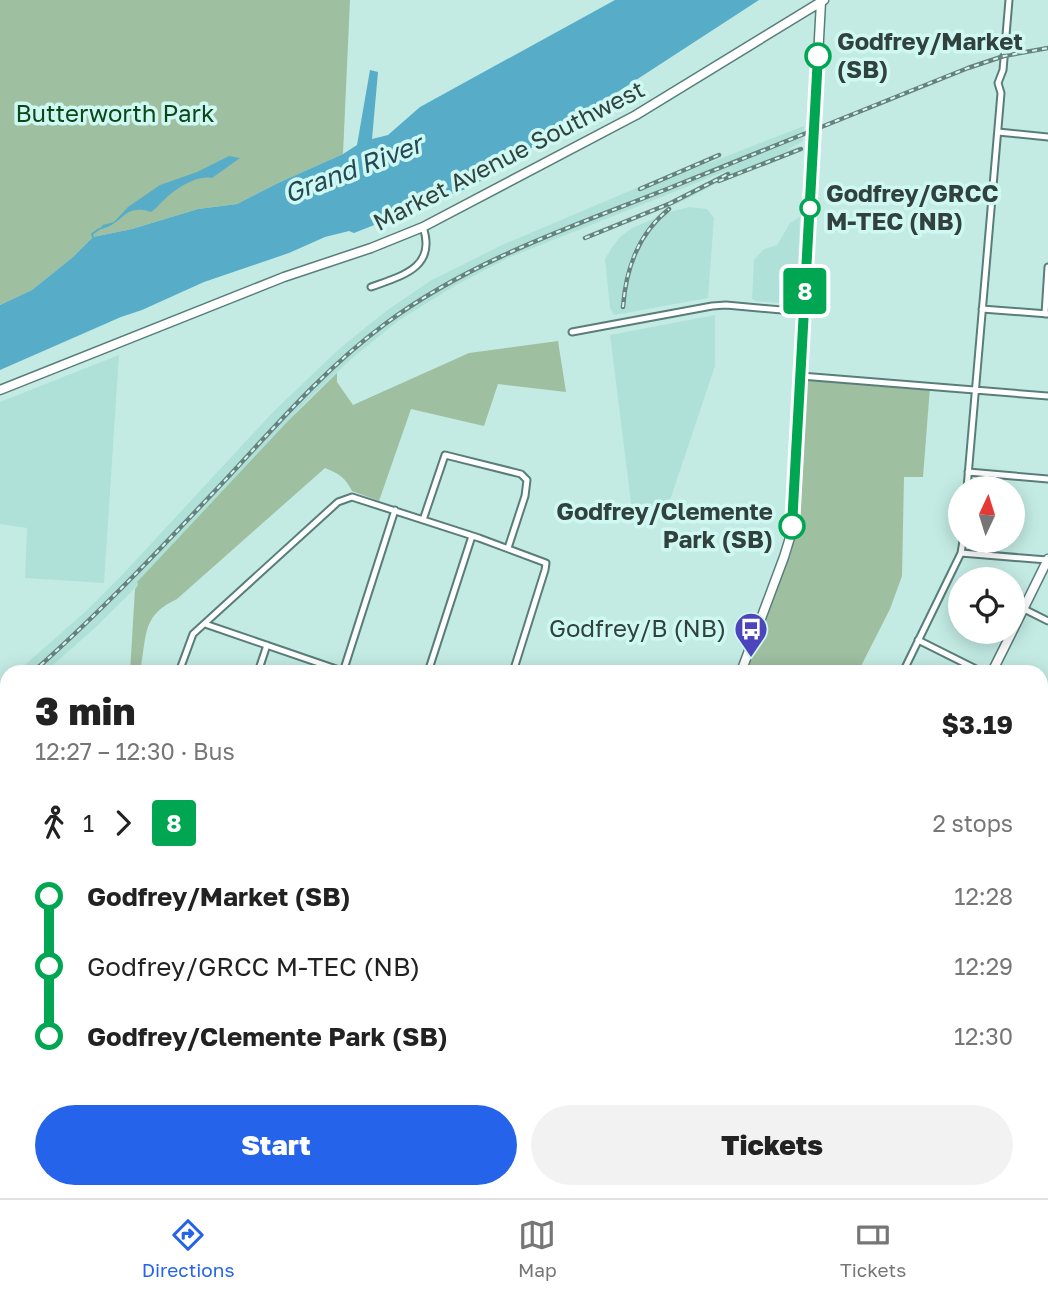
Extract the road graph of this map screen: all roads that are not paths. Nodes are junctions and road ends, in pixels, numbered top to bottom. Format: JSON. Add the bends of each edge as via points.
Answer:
{"nodes":[{"id":1,"x":1009,"y":0,"type":"edge"},
{"id":2,"x":823,"y":1,"type":"edge"},
{"id":3,"x":998,"y":132,"type":"junction"},
{"id":4,"x":1048,"y":137,"type":"edge"},
{"id":5,"x":423,"y":227,"type":"junction"},
{"id":6,"x":1048,"y":267,"type":"edge"},
{"id":7,"x":371,"y":287,"type":"dead end"},
{"id":8,"x":982,"y":309,"type":"junction"},
{"id":9,"x":804,"y":312,"type":"junction"},
{"id":10,"x":1046,"y":314,"type":"edge"},
{"id":11,"x":572,"y":332,"type":"dead end"},
{"id":12,"x":801,"y":376,"type":"junction"},
{"id":13,"x":0,"y":390,"type":"edge"},
{"id":14,"x":977,"y":390,"type":"junction"},
{"id":15,"x":1048,"y":396,"type":"edge"},
{"id":16,"x":968,"y":472,"type":"junction"},
{"id":17,"x":968,"y":476,"type":"edge"},
{"id":18,"x":1048,"y":479,"type":"edge"},
{"id":19,"x":395,"y":510,"type":"junction"},
{"id":20,"x":423,"y":520,"type":"junction"},
{"id":21,"x":472,"y":536,"type":"junction"},
{"id":22,"x":508,"y":548,"type":"junction"},
{"id":23,"x":961,"y":553,"type":"joint"},
{"id":24,"x":1048,"y":560,"type":"edge"},
{"id":25,"x":1025,"y":607,"type":"edge"},
{"id":26,"x":1025,"y":610,"type":"edge"},
{"id":27,"x":1048,"y":621,"type":"edge"},
{"id":28,"x":205,"y":624,"type":"junction"},
{"id":29,"x":918,"y":640,"type":"junction"},
{"id":30,"x":1006,"y":644,"type":"edge"},
{"id":31,"x":267,"y":645,"type":"junction"},
{"id":32,"x":182,"y":665,"type":"edge"},
{"id":33,"x":260,"y":665,"type":"edge"},
{"id":34,"x":324,"y":665,"type":"edge"},
{"id":35,"x":346,"y":665,"type":"edge"},
{"id":36,"x":430,"y":665,"type":"edge"},
{"id":37,"x":515,"y":665,"type":"edge"},
{"id":38,"x":744,"y":665,"type":"edge"},
{"id":39,"x":906,"y":665,"type":"edge"},
{"id":40,"x":968,"y":665,"type":"edge"},
{"id":41,"x":996,"y":665,"type":"edge"}],
"edges":[{"from":1,"to":3,"type":"street","via":[[998,83]]},
{"from":2,"to":5,"type":"main road","name":"Market Avenue Southwest","via":[[636,115]]},
{"from":2,"to":9,"type":"main road"},
{"from":3,"to":4,"type":"street"},
{"from":3,"to":8,"type":"street"},
{"from":5,"to":7,"type":"street","via":[[427,243],[418,265]]},
{"from":5,"to":13,"type":"main road","name":"Market Avenue Southwest","via":[[284,276]]},
{"from":6,"to":10,"type":"street"},
{"from":8,"to":10,"type":"street"},
{"from":8,"to":14,"type":"street"},
{"from":9,"to":11,"type":"street","via":[[712,306]]},
{"from":9,"to":12,"type":"main road"},
{"from":12,"to":14,"type":"street"},
{"from":12,"to":38,"type":"main road","via":[[791,537]]},
{"from":14,"to":15,"type":"street"},
{"from":14,"to":16,"type":"street"},
{"from":16,"to":17,"type":"street"},
{"from":16,"to":18,"type":"street"},
{"from":19,"to":20,"type":"street"},
{"from":19,"to":28,"type":"street","via":[[346,497]]},
{"from":19,"to":35,"type":"street"},
{"from":20,"to":21,"type":"street"},
{"from":20,"to":22,"type":"street","via":[[445,455],[520,474],[527,480],[525,496]]},
{"from":21,"to":22,"type":"street"},
{"from":21,"to":36,"type":"street"},
{"from":22,"to":37,"type":"street","via":[[545,563]]},
{"from":23,"to":24,"type":"street"},
{"from":23,"to":29,"type":"street"},
{"from":24,"to":25,"type":"main road"},
{"from":26,"to":27,"type":"street"},
{"from":28,"to":31,"type":"street"},
{"from":28,"to":32,"type":"street","via":[[193,634]]},
{"from":29,"to":39,"type":"street"},
{"from":29,"to":40,"type":"street"},
{"from":30,"to":41,"type":"main road"},
{"from":31,"to":33,"type":"street"},
{"from":31,"to":34,"type":"street"}]}
